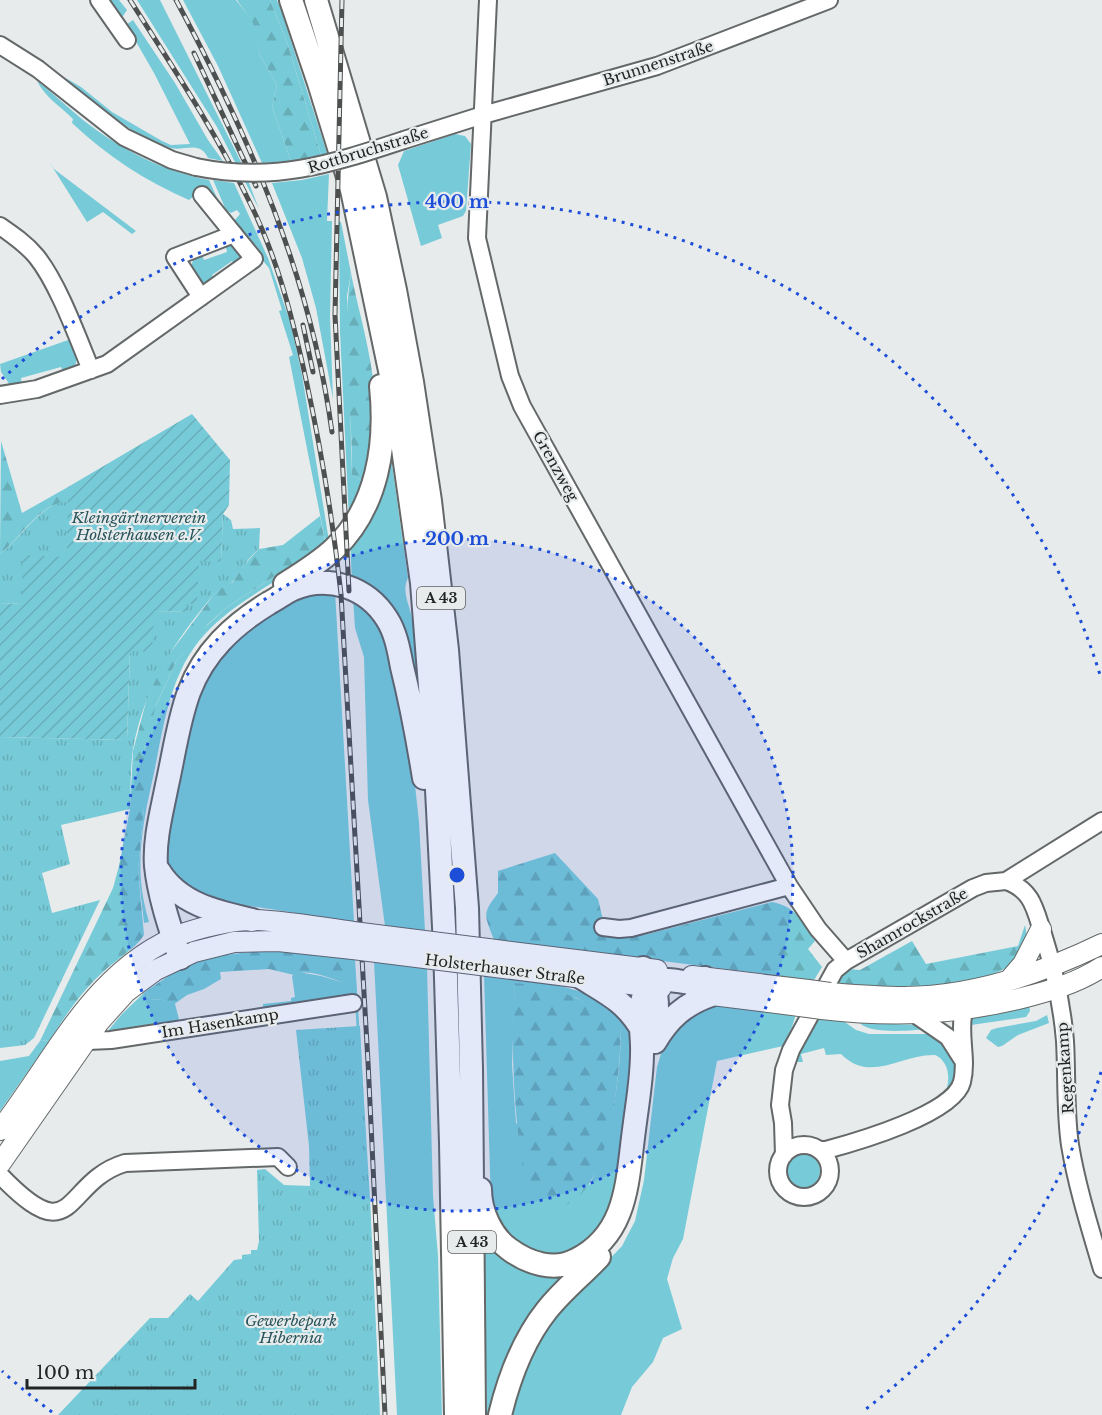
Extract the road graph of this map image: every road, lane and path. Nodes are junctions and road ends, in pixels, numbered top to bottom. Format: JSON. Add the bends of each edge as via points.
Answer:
{"nodes":[{"id":1,"x":99,"y":0,"type":"edge"},
{"id":2,"x":291,"y":0,"type":"edge"},
{"id":3,"x":316,"y":0,"type":"edge"},
{"id":4,"x":488,"y":0,"type":"edge"},
{"id":5,"x":829,"y":0,"type":"edge"},
{"id":6,"x":127,"y":40,"type":"dead end"},
{"id":7,"x":0,"y":45,"type":"edge"},
{"id":8,"x":483,"y":115,"type":"junction"},
{"id":9,"x":202,"y":195,"type":"dead end"},
{"id":10,"x":0,"y":226,"type":"edge"},
{"id":11,"x":234,"y":234,"type":"junction"},
{"id":12,"x":374,"y":292,"type":"junction"},
{"id":13,"x":201,"y":297,"type":"junction"},
{"id":14,"x":91,"y":370,"type":"junction"},
{"id":15,"x":0,"y":395,"type":"edge"},
{"id":16,"x":1102,"y":821,"type":"edge"},
{"id":17,"x":156,"y":867,"type":"junction"},
{"id":18,"x":441,"y":870,"type":"junction"},
{"id":19,"x":1006,"y":881,"type":"junction"},
{"id":20,"x":789,"y":886,"type":"junction"},
{"id":21,"x":252,"y":920,"type":"junction"},
{"id":22,"x":603,"y":927,"type":"dead end"},
{"id":23,"x":1041,"y":929,"type":"junction"},
{"id":24,"x":353,"y":940,"type":"junction"},
{"id":25,"x":1102,"y":944,"type":"edge"},
{"id":26,"x":171,"y":950,"type":"junction"},
{"id":27,"x":488,"y":958,"type":"junction"},
{"id":28,"x":846,"y":961,"type":"junction"},
{"id":29,"x":1053,"y":965,"type":"junction"},
{"id":30,"x":1102,"y":967,"type":"edge"},
{"id":31,"x":582,"y":978,"type":"junction"},
{"id":32,"x":650,"y":981,"type":"junction"},
{"id":33,"x":1008,"y":981,"type":"junction"},
{"id":34,"x":708,"y":986,"type":"junction"},
{"id":35,"x":1058,"y":988,"type":"junction"},
{"id":36,"x":826,"y":1001,"type":"junction"},
{"id":37,"x":353,"y":1003,"type":"dead end"},
{"id":38,"x":964,"y":1010,"type":"junction"},
{"id":39,"x":916,"y":1015,"type":"junction"},
{"id":40,"x":648,"y":1037,"type":"junction"},
{"id":41,"x":87,"y":1041,"type":"junction"},
{"id":42,"x":963,"y":1061,"type":"junction"},
{"id":43,"x":471,"y":1069,"type":"junction"},
{"id":44,"x":783,"y":1123,"type":"junction"},
{"id":45,"x":0,"y":1130,"type":"edge"},
{"id":46,"x":863,"y":1140,"type":"junction"},
{"id":47,"x":811,"y":1148,"type":"junction"},
{"id":48,"x":784,"y":1155,"type":"junction"},
{"id":49,"x":0,"y":1164,"type":"edge"},
{"id":50,"x":829,"y":1166,"type":"junction"},
{"id":51,"x":288,"y":1167,"type":"dead end"},
{"id":52,"x":0,"y":1175,"type":"edge"},
{"id":53,"x":1102,"y":1269,"type":"edge"},
{"id":54,"x":456,"y":1415,"type":"edge"},
{"id":55,"x":474,"y":1415,"type":"edge"},
{"id":56,"x":501,"y":1415,"type":"edge"}],
"edges":[{"from":1,"to":6,"type":"street"},
{"from":2,"to":12,"type":"highway","number":"A 43","via":[[352,190]]},
{"from":3,"to":43,"type":"highway","number":"A 43","via":[[375,197],[412,382],[428,490],[447,650],[467,908]]},
{"from":4,"to":8,"type":"street","name":"Grenzweg"},
{"from":5,"to":8,"type":"street","name":"Brunnenstraße","via":[[657,66]]},
{"from":7,"to":8,"type":"street","name":"Rottbruchstraße","bridge":true,"via":[[38,69],[124,137],[196,167],[248,174],[299,170]]},
{"from":8,"to":20,"type":"street","name":"Grenzweg","via":[[477,237],[510,376],[522,406]]},
{"from":9,"to":11,"type":"street"},
{"from":10,"to":14,"type":"street","via":[[22,242],[49,274]]},
{"from":11,"to":13,"type":"street","via":[[254,259]]},
{"from":11,"to":13,"type":"street","via":[[175,257]]},
{"from":12,"to":18,"type":"highway","number":"A 43","via":[[396,399],[422,584]]},
{"from":12,"to":26,"type":"highway","via":[[382,430],[377,470],[367,502],[332,551],[220,630],[182,687],[146,860],[155,926]]},
{"from":13,"to":14,"type":"street","via":[[120,356]]},
{"from":14,"to":15,"type":"street","via":[[37,389]]},
{"from":16,"to":19,"type":"street","name":"Shamrockstraße"},
{"from":17,"to":18,"type":"highway","via":[[156,844],[178,730],[204,663],[219,641],[246,618],[292,590],[326,583],[350,587],[371,600],[393,630]]},
{"from":17,"to":21,"type":"highway","via":[[170,886],[191,902]]},
{"from":17,"to":26,"type":"highway"},
{"from":18,"to":54,"type":"highway","number":"A 43"},
{"from":19,"to":23,"type":"street","name":"Regenkamp","via":[[1025,891]]},
{"from":19,"to":28,"type":"street","name":"Shamrockstraße","via":[[974,888]]},
{"from":20,"to":22,"type":"street","via":[[632,928]]},
{"from":20,"to":28,"type":"street","name":"Shamrockstraße"},
{"from":21,"to":24,"type":"main road","name":"Holsterhauser Straße"},
{"from":21,"to":26,"type":"main road","name":"Holsterhauser Straße","via":[[220,924]]},
{"from":23,"to":29,"type":"street","name":"Regenkamp"},
{"from":23,"to":33,"type":"main road","via":[[1023,964]]},
{"from":24,"to":26,"type":"main road","name":"Holsterhauser Straße","via":[[252,941]]},
{"from":24,"to":27,"type":"main road","name":"Holsterhauser Straße","bridge":true},
{"from":25,"to":29,"type":"main road"},
{"from":26,"to":41,"type":"main road","name":"Holsterhauser Straße","via":[[120,998]]},
{"from":26,"to":45,"type":"main road","name":"Holsterhauser Straße","via":[[130,963],[104,986]]},
{"from":27,"to":31,"type":"main road","name":"Holsterhauser Straße"},
{"from":27,"to":32,"type":"main road","name":"Holsterhauser Straße"},
{"from":28,"to":44,"type":"street","via":[[827,981],[791,1050],[781,1094]]},
{"from":29,"to":33,"type":"main road"},
{"from":29,"to":35,"type":"street","name":"Regenkamp"},
{"from":30,"to":35,"type":"main road"},
{"from":31,"to":32,"type":"main road","name":"Holsterhauser Straße"},
{"from":31,"to":40,"type":"highway","via":[[626,1007]]},
{"from":32,"to":34,"type":"highway"},
{"from":32,"to":40,"type":"highway","via":[[658,1007]]},
{"from":33,"to":36,"type":"main road","via":[[964,992]]},
{"from":34,"to":36,"type":"main road","bridge":true},
{"from":34,"to":40,"type":"highway","via":[[697,1000]]},
{"from":35,"to":38,"type":"main road"},
{"from":35,"to":53,"type":"street","name":"Regenkamp","via":[[1070,1143]]},
{"from":36,"to":39,"type":"main road","via":[[888,1015]]},
{"from":37,"to":41,"type":"street","name":"Im Hasenkamp"},
{"from":38,"to":39,"type":"main road"},
{"from":38,"to":42,"type":"street"},
{"from":39,"to":42,"type":"street","via":[[948,1037]]},
{"from":40,"to":43,"type":"highway","via":[[625,1198],[602,1242],[570,1264],[550,1266],[531,1262],[495,1237],[480,1195],[477,1093]]},
{"from":40,"to":56,"type":"highway","via":[[650,1065],[630,1210],[616,1240],[546,1311],[527,1341],[509,1380]]},
{"from":41,"to":49,"type":"main road","name":"Holsterhauser Straße"},
{"from":42,"to":46,"type":"street","via":[[960,1087],[947,1103]]},
{"from":43,"to":55,"type":"highway","number":"A 43"},
{"from":44,"to":47,"type":"street","via":[[798,1142]]},
{"from":44,"to":48,"type":"street"},
{"from":46,"to":47,"type":"street","via":[[826,1150]]},
{"from":46,"to":50,"type":"street"},
{"from":47,"to":48,"type":"street","via":[[792,1148]]},
{"from":47,"to":50,"type":"street","via":[[825,1157]]},
{"from":48,"to":50,"type":"street","via":[[779,1166],[780,1179],[787,1191],[800,1196],[810,1196],[822,1189]]},
{"from":51,"to":52,"type":"street","via":[[278,1156],[125,1163],[106,1170],[72,1204],[54,1212],[36,1207]]}]}
